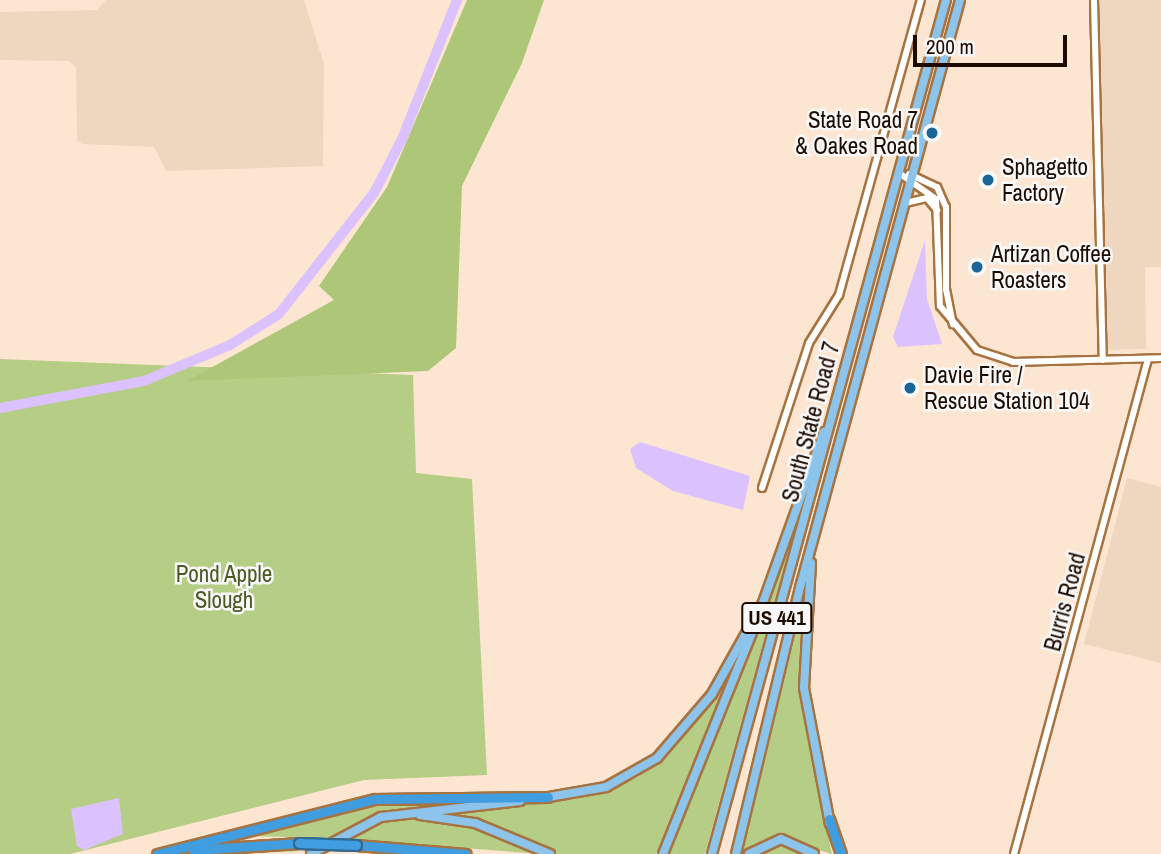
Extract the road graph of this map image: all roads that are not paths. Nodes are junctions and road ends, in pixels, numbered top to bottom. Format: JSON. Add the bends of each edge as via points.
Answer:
{"nodes":[{"id":1,"x":921,"y":0,"type":"edge"},
{"id":2,"x":946,"y":0,"type":"edge"},
{"id":3,"x":960,"y":0,"type":"edge"},
{"id":4,"x":1094,"y":0,"type":"edge"},
{"id":5,"x":942,"y":17,"type":"junction"},
{"id":6,"x":950,"y":39,"type":"junction"},
{"id":7,"x":899,"y":173,"type":"junction"},
{"id":8,"x":912,"y":176,"type":"junction"},
{"id":9,"x":905,"y":203,"type":"junction"},
{"id":10,"x":938,"y":212,"type":"junction"},
{"id":11,"x":938,"y":262,"type":"junction"},
{"id":12,"x":946,"y":274,"type":"junction"},
{"id":13,"x":953,"y":326,"type":"junction"},
{"id":14,"x":1161,"y":358,"type":"edge"},
{"id":15,"x":1148,"y":359,"type":"junction"},
{"id":16,"x":1103,"y":360,"type":"junction"},
{"id":17,"x":842,"y":382,"type":"junction"},
{"id":18,"x":762,"y":488,"type":"dead end"},
{"id":19,"x":814,"y":537,"type":"junction"},
{"id":20,"x":763,"y":603,"type":"junction"},
{"id":21,"x":548,"y":797,"type":"junction"},
{"id":22,"x":394,"y":815,"type":"junction"},
{"id":23,"x":829,"y":819,"type":"joint"},
{"id":24,"x":356,"y":845,"type":"junction"},
{"id":25,"x":160,"y":854,"type":"edge"},
{"id":26,"x":311,"y":854,"type":"edge"},
{"id":27,"x":427,"y":854,"type":"edge"},
{"id":28,"x":466,"y":854,"type":"edge"},
{"id":29,"x":550,"y":854,"type":"edge"},
{"id":30,"x":663,"y":854,"type":"edge"},
{"id":31,"x":712,"y":854,"type":"edge"},
{"id":32,"x":736,"y":854,"type":"edge"},
{"id":33,"x":749,"y":854,"type":"edge"},
{"id":34,"x":814,"y":854,"type":"edge"},
{"id":35,"x":839,"y":854,"type":"edge"},
{"id":36,"x":1014,"y":854,"type":"edge"}],
"edges":[{"from":1,"to":18,"type":"street","via":[[839,295],[809,343]]},
{"from":2,"to":5,"type":"main road","name":"South State Road 7","number":"US 441"},
{"from":3,"to":6,"type":"main road","name":"South State Road 7","number":"US 441"},
{"from":4,"to":16,"type":"street"},
{"from":5,"to":6,"type":"main road"},
{"from":5,"to":7,"type":"main road","name":"South State Road 7","number":"US 441"},
{"from":6,"to":8,"type":"main road","name":"South State Road 7","number":"US 441"},
{"from":7,"to":8,"type":"street"},
{"from":7,"to":17,"type":"main road","name":"South State Road 7","number":"US 441"},
{"from":8,"to":9,"type":"main road","name":"South State Road 7","number":"US 441"},
{"from":8,"to":10,"type":"street","via":[[933,194]]},
{"from":8,"to":12,"type":"street","via":[[943,195]]},
{"from":9,"to":10,"type":"street","via":[[927,198]]},
{"from":9,"to":19,"type":"main road","name":"South State Road 7","number":"US 441"},
{"from":10,"to":11,"type":"street"},
{"from":11,"to":12,"type":"street"},
{"from":11,"to":13,"type":"street","via":[[940,306]]},
{"from":12,"to":13,"type":"street"},
{"from":13,"to":16,"type":"street","via":[[992,358]]},
{"from":14,"to":15,"type":"street"},
{"from":15,"to":16,"type":"street"},
{"from":15,"to":36,"type":"street","name":"Burris Road"},
{"from":17,"to":20,"type":"main road"},
{"from":17,"to":31,"type":"main road","name":"South State Road 7","number":"US 441"},
{"from":19,"to":23,"type":"main road","via":[[804,688]]},
{"from":19,"to":32,"type":"main road","name":"South State Road 7","number":"US 441"},
{"from":20,"to":21,"type":"main road","via":[[712,694],[657,758],[606,787]]},
{"from":20,"to":30,"type":"main road"},
{"from":21,"to":22,"type":"main road"},
{"from":21,"to":25,"type":"highway","via":[[375,799]]},
{"from":22,"to":26,"type":"main road","via":[[364,822]]},
{"from":22,"to":29,"type":"main road","via":[[464,820]]},
{"from":23,"to":35,"type":"highway"},
{"from":24,"to":25,"type":"highway","bridge":true,"via":[[299,843]]},
{"from":24,"to":27,"type":"highway"},
{"from":24,"to":28,"type":"highway"},
{"from":33,"to":34,"type":"main road","via":[[781,839]]}]}
